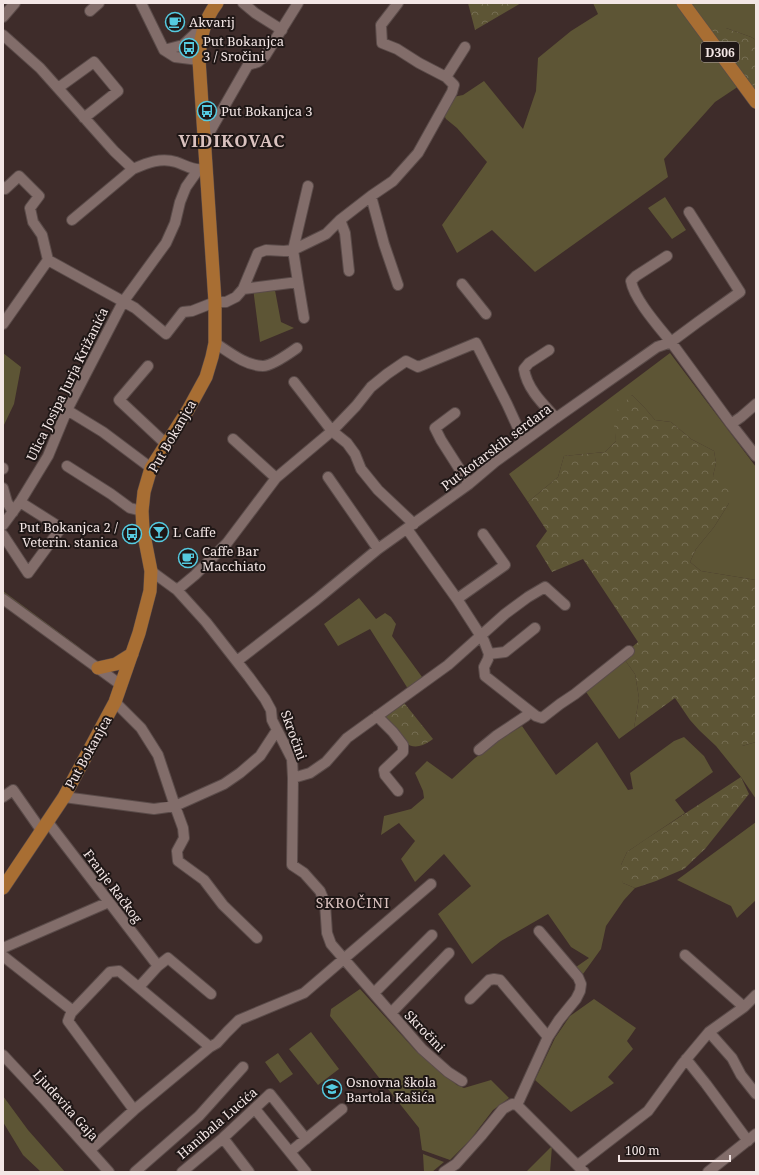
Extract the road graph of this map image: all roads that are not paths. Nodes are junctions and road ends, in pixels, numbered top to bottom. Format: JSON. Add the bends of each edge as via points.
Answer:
{"nodes":[{"id":1,"x":15,"y":3,"type":"edge"},
{"id":2,"x":100,"y":3,"type":"edge"},
{"id":3,"x":141,"y":3,"type":"edge"},
{"id":4,"x":217,"y":3,"type":"edge"},
{"id":5,"x":243,"y":3,"type":"edge"},
{"id":6,"x":298,"y":3,"type":"edge"},
{"id":7,"x":398,"y":3,"type":"edge"},
{"id":8,"x":683,"y":3,"type":"edge"},
{"id":9,"x":90,"y":12,"type":"dead end"},
{"id":10,"x":3,"y":17,"type":"edge"},
{"id":11,"x":203,"y":29,"type":"junction"},
{"id":12,"x":282,"y":30,"type":"junction"},
{"id":13,"x":3,"y":35,"type":"edge"},
{"id":14,"x":465,"y":47,"type":"dead end"},
{"id":15,"x":164,"y":50,"type":"junction"},
{"id":16,"x":199,"y":60,"type":"junction"},
{"id":17,"x":446,"y":77,"type":"junction"},
{"id":18,"x":58,"y":88,"type":"junction"},
{"id":19,"x":756,"y":102,"type":"edge"},
{"id":20,"x":84,"y":118,"type":"junction"},
{"id":21,"x":204,"y":140,"type":"junction"},
{"id":22,"x":133,"y":169,"type":"junction"},
{"id":23,"x":202,"y":169,"type":"junction"},
{"id":24,"x":308,"y":186,"type":"dead end"},
{"id":25,"x":4,"y":189,"type":"edge"},
{"id":26,"x":371,"y":196,"type":"junction"},
{"id":27,"x":689,"y":212,"type":"dead end"},
{"id":28,"x":72,"y":220,"type":"dead end"},
{"id":29,"x":340,"y":220,"type":"junction"},
{"id":30,"x":293,"y":250,"type":"junction"},
{"id":31,"x":667,"y":256,"type":"dead end"},
{"id":32,"x":48,"y":260,"type":"junction"},
{"id":33,"x":349,"y":271,"type":"dead end"},
{"id":34,"x":298,"y":282,"type":"junction"},
{"id":35,"x":462,"y":284,"type":"dead end"},
{"id":36,"x":398,"y":285,"type":"dead end"},
{"id":37,"x":243,"y":290,"type":"junction"},
{"id":38,"x":123,"y":302,"type":"junction"},
{"id":39,"x":215,"y":302,"type":"junction"},
{"id":40,"x":486,"y":314,"type":"dead end"},
{"id":41,"x":304,"y":318,"type":"dead end"},
{"id":42,"x":3,"y":324,"type":"edge"},
{"id":43,"x":670,"y":342,"type":"junction"},
{"id":44,"x":215,"y":343,"type":"junction"},
{"id":45,"x":297,"y":348,"type":"dead end"},
{"id":46,"x":549,"y":350,"type":"dead end"},
{"id":47,"x":148,"y":366,"type":"dead end"},
{"id":48,"x":294,"y":382,"type":"dead end"},
{"id":49,"x":756,"y":404,"type":"edge"},
{"id":50,"x":67,"y":410,"type":"junction"},
{"id":51,"x":455,"y":413,"type":"dead end"},
{"id":52,"x":556,"y":418,"type":"junction"},
{"id":53,"x":731,"y":424,"type":"junction"},
{"id":54,"x":332,"y":431,"type":"junction"},
{"id":55,"x":233,"y":440,"type":"dead end"},
{"id":56,"x":524,"y":442,"type":"junction"},
{"id":57,"x":166,"y":444,"type":"junction"},
{"id":58,"x":756,"y":456,"type":"edge"},
{"id":59,"x":67,"y":466,"type":"dead end"},
{"id":60,"x":151,"y":468,"type":"junction"},
{"id":61,"x":328,"y":477,"type":"dead end"},
{"id":62,"x":276,"y":478,"type":"junction"},
{"id":63,"x":469,"y":484,"type":"junction"},
{"id":64,"x":3,"y":488,"type":"edge"},
{"id":65,"x":20,"y":502,"type":"junction"},
{"id":66,"x":142,"y":511,"type":"junction"},
{"id":67,"x":13,"y":512,"type":"junction"},
{"id":68,"x":3,"y":525,"type":"edge"},
{"id":69,"x":410,"y":526,"type":"junction"},
{"id":70,"x":483,"y":534,"type":"dead end"},
{"id":71,"x":3,"y":535,"type":"edge"},
{"id":72,"x":378,"y":549,"type":"junction"},
{"id":73,"x":151,"y":571,"type":"junction"},
{"id":74,"x":177,"y":590,"type":"junction"},
{"id":75,"x":3,"y":599,"type":"edge"},
{"id":76,"x":457,"y":599,"type":"junction"},
{"id":77,"x":566,"y":605,"type":"dead end"},
{"id":78,"x":535,"y":628,"type":"dead end"},
{"id":79,"x":480,"y":636,"type":"junction"},
{"id":80,"x":629,"y":651,"type":"dead end"},
{"id":81,"x":132,"y":654,"type":"junction"},
{"id":82,"x":489,"y":654,"type":"junction"},
{"id":83,"x":237,"y":661,"type":"junction"},
{"id":84,"x":98,"y":668,"type":"junction"},
{"id":85,"x":121,"y":685,"type":"junction"},
{"id":86,"x":115,"y":702,"type":"junction"},
{"id":87,"x":529,"y":711,"type":"junction"},
{"id":88,"x":377,"y":716,"type":"junction"},
{"id":89,"x":277,"y":730,"type":"junction"},
{"id":90,"x":479,"y":750,"type":"dead end"},
{"id":91,"x":293,"y":778,"type":"junction"},
{"id":92,"x":398,"y":791,"type":"dead end"},
{"id":93,"x":64,"y":796,"type":"junction"},
{"id":94,"x":3,"y":797,"type":"edge"},
{"id":95,"x":175,"y":806,"type":"junction"},
{"id":96,"x":44,"y":826,"type":"junction"},
{"id":97,"x":431,"y":884,"type":"dead end"},
{"id":98,"x":3,"y":888,"type":"edge"},
{"id":99,"x":109,"y":902,"type":"junction"},
{"id":100,"x":539,"y":931,"type":"dead end"},
{"id":101,"x":432,"y":935,"type":"dead end"},
{"id":102,"x":257,"y":938,"type":"dead end"},
{"id":103,"x":3,"y":948,"type":"edge"},
{"id":104,"x":449,"y":953,"type":"dead end"},
{"id":105,"x":685,"y":955,"type":"dead end"},
{"id":106,"x":3,"y":956,"type":"edge"},
{"id":107,"x":344,"y":958,"type":"junction"},
{"id":108,"x":158,"y":966,"type":"junction"},
{"id":109,"x":139,"y":987,"type":"junction"},
{"id":110,"x":374,"y":993,"type":"junction"},
{"id":111,"x":211,"y":994,"type":"dead end"},
{"id":112,"x":756,"y":995,"type":"edge"},
{"id":113,"x":470,"y":999,"type":"dead end"},
{"id":114,"x":744,"y":1007,"type":"junction"},
{"id":115,"x":73,"y":1011,"type":"junction"},
{"id":116,"x":391,"y":1013,"type":"junction"},
{"id":117,"x":709,"y":1032,"type":"junction"},
{"id":118,"x":548,"y":1037,"type":"junction"},
{"id":119,"x":210,"y":1047,"type":"junction"},
{"id":120,"x":3,"y":1055,"type":"edge"},
{"id":121,"x":686,"y":1059,"type":"junction"},
{"id":122,"x":243,"y":1067,"type":"dead end"},
{"id":123,"x":462,"y":1081,"type":"dead end"},
{"id":124,"x":756,"y":1094,"type":"edge"},
{"id":125,"x":517,"y":1105,"type":"junction"},
{"id":126,"x":255,"y":1109,"type":"junction"},
{"id":127,"x":342,"y":1109,"type":"dead end"},
{"id":128,"x":134,"y":1110,"type":"junction"},
{"id":129,"x":756,"y":1134,"type":"edge"},
{"id":130,"x":223,"y":1138,"type":"junction"},
{"id":131,"x":306,"y":1138,"type":"junction"},
{"id":132,"x":748,"y":1141,"type":"junction"},
{"id":133,"x":90,"y":1150,"type":"junction"},
{"id":134,"x":290,"y":1152,"type":"junction"},
{"id":135,"x":194,"y":1168,"type":"edge"},
{"id":136,"x":581,"y":1169,"type":"edge"},
{"id":137,"x":109,"y":1172,"type":"edge"},
{"id":138,"x":135,"y":1172,"type":"edge"},
{"id":139,"x":182,"y":1172,"type":"edge"},
{"id":140,"x":249,"y":1172,"type":"edge"},
{"id":141,"x":306,"y":1172,"type":"edge"},
{"id":142,"x":444,"y":1172,"type":"edge"},
{"id":143,"x":708,"y":1172,"type":"edge"}],
"edges":[{"from":1,"to":10,"type":"street"},
{"from":2,"to":9,"type":"street"},
{"from":3,"to":15,"type":"street"},
{"from":4,"to":11,"type":"main road","name":"Put Bokanjca"},
{"from":5,"to":12,"type":"street"},
{"from":6,"to":12,"type":"street"},
{"from":7,"to":17,"type":"street","via":[[381,25],[382,43]]},
{"from":8,"to":19,"type":"main road","number":"D306"},
{"from":11,"to":15,"type":"street","via":[[183,45]]},
{"from":11,"to":16,"type":"main road","name":"Put Bokanjca"},
{"from":12,"to":21,"type":"street","via":[[265,56],[258,62],[248,65]]},
{"from":13,"to":18,"type":"street"},
{"from":14,"to":17,"type":"street"},
{"from":15,"to":16,"type":"street","via":[[176,57]]},
{"from":16,"to":21,"type":"main road","name":"Put Bokanjca"},
{"from":17,"to":26,"type":"street","via":[[454,85],[452,92],[418,153],[393,181]]},
{"from":18,"to":20,"type":"street"},
{"from":18,"to":20,"type":"street","via":[[94,62],[118,91]]},
{"from":20,"to":22,"type":"street"},
{"from":21,"to":23,"type":"main road","name":"Put Bokanjca"},
{"from":22,"to":23,"type":"street","via":[[156,160],[174,161]]},
{"from":22,"to":28,"type":"street"},
{"from":23,"to":38,"type":"street","name":"Ulica Josipa Jurja Križanića","via":[[186,187],[166,243]]},
{"from":23,"to":39,"type":"main road","name":"Put Bokanjca"},
{"from":24,"to":30,"type":"street"},
{"from":25,"to":32,"type":"street","via":[[19,176],[39,196],[30,208],[33,222],[42,235]]},
{"from":26,"to":29,"type":"street"},
{"from":26,"to":36,"type":"street"},
{"from":27,"to":43,"type":"street","name":"Put kotarskih serdara","via":[[740,292]]},
{"from":29,"to":30,"type":"street","via":[[326,234]]},
{"from":29,"to":33,"type":"street","via":[[345,233]]},
{"from":30,"to":34,"type":"street"},
{"from":30,"to":37,"type":"street","via":[[266,250],[258,253]]},
{"from":31,"to":43,"type":"street","via":[[631,281],[632,288]]},
{"from":32,"to":38,"type":"street"},
{"from":32,"to":42,"type":"street"},
{"from":34,"to":37,"type":"street"},
{"from":34,"to":41,"type":"street"},
{"from":35,"to":40,"type":"street"},
{"from":37,"to":39,"type":"street","via":[[226,302]]},
{"from":38,"to":39,"type":"street","via":[[135,308],[166,334],[183,312],[192,312]]},
{"from":38,"to":50,"type":"street","name":"Ulica Josipa Jurja Križanića"},
{"from":39,"to":44,"type":"main road","name":"Put Bokanjca"},
{"from":43,"to":52,"type":"street","name":"Put kotarskih serdara","via":[[658,347]]},
{"from":43,"to":53,"type":"street"},
{"from":44,"to":45,"type":"street","via":[[246,362],[264,366]]},
{"from":44,"to":57,"type":"main road","name":"Put Bokanjca","via":[[206,377]]},
{"from":46,"to":52,"type":"street","via":[[524,369],[525,377],[539,400]]},
{"from":47,"to":57,"type":"street","via":[[119,400]]},
{"from":48,"to":54,"type":"street"},
{"from":49,"to":53,"type":"street"},
{"from":50,"to":60,"type":"street","via":[[104,432]]},
{"from":50,"to":65,"type":"street","name":"Ulica Josipa Jurja Križanića","via":[[48,456]]},
{"from":51,"to":63,"type":"street","via":[[435,428]]},
{"from":52,"to":56,"type":"street","name":"Put kotarskih serdara"},
{"from":53,"to":58,"type":"street"},
{"from":54,"to":56,"type":"street","via":[[386,374],[406,362],[418,367],[476,342]]},
{"from":54,"to":62,"type":"street"},
{"from":54,"to":69,"type":"street","via":[[347,443],[361,469]]},
{"from":55,"to":62,"type":"street"},
{"from":56,"to":63,"type":"street","name":"Put kotarskih serdara"},
{"from":57,"to":60,"type":"main road","name":"Put Bokanjca"},
{"from":59,"to":66,"type":"street","via":[[130,508]]},
{"from":60,"to":66,"type":"main road","name":"Put Bokanjca"},
{"from":61,"to":72,"type":"street"},
{"from":62,"to":74,"type":"street","via":[[227,542]]},
{"from":63,"to":69,"type":"street","name":"Put kotarskih serdara"},
{"from":64,"to":67,"type":"street"},
{"from":65,"to":67,"type":"street","name":"Ulica Josipa Jurja Križanića"},
{"from":65,"to":71,"type":"street","via":[[61,528],[28,573]]},
{"from":66,"to":73,"type":"main road","name":"Put Bokanjca"},
{"from":67,"to":68,"type":"street","name":"Ulica Josipa Jurja Križanića"},
{"from":69,"to":72,"type":"street","name":"Put kotarskih serdara"},
{"from":69,"to":76,"type":"street"},
{"from":70,"to":76,"type":"street","via":[[505,565]]},
{"from":72,"to":83,"type":"street","name":"Put kotarskih serdara"},
{"from":73,"to":74,"type":"street","name":"Skročini"},
{"from":73,"to":81,"type":"main road","name":"Put Bokanjca","via":[[150,591]]},
{"from":74,"to":83,"type":"street","name":"Skročini"},
{"from":75,"to":84,"type":"street"},
{"from":76,"to":79,"type":"street"},
{"from":77,"to":79,"type":"street","via":[[545,587],[528,597]]},
{"from":78,"to":82,"type":"street","via":[[506,652]]},
{"from":79,"to":82,"type":"street"},
{"from":79,"to":88,"type":"street","via":[[448,665]]},
{"from":80,"to":87,"type":"street","via":[[542,718]]},
{"from":81,"to":84,"type":"main road","via":[[116,664]]},
{"from":81,"to":85,"type":"main road","name":"Put Bokanjca"},
{"from":82,"to":87,"type":"street","via":[[484,667],[485,676]]},
{"from":83,"to":89,"type":"street","name":"Skročini","via":[[265,699]]},
{"from":84,"to":85,"type":"street"},
{"from":85,"to":86,"type":"main road","name":"Put Bokanjca"},
{"from":86,"to":93,"type":"main road","name":"Put Bokanjca"},
{"from":86,"to":95,"type":"street","via":[[141,728],[158,755]]},
{"from":87,"to":90,"type":"street","via":[[526,716]]},
{"from":88,"to":91,"type":"street","via":[[347,738],[326,762],[310,773]]},
{"from":88,"to":92,"type":"street","via":[[403,745],[404,752],[384,770]]},
{"from":89,"to":91,"type":"street","name":"Skročini","via":[[292,759]]},
{"from":89,"to":95,"type":"street","via":[[260,756],[240,773],[224,784]]},
{"from":91,"to":107,"type":"street","name":"Skročini","via":[[292,865],[304,873],[320,891],[325,903],[327,933],[332,944]]},
{"from":93,"to":95,"type":"street","via":[[154,809]]},
{"from":93,"to":96,"type":"main road","name":"Put Bokanjca"},
{"from":94,"to":96,"type":"street","name":"Franje Račkog","via":[[13,790]]},
{"from":95,"to":102,"type":"street","via":[[184,838],[177,851],[178,861],[204,880],[223,905]]},
{"from":96,"to":98,"type":"main road","name":"Put Bokanjca"},
{"from":96,"to":99,"type":"street","name":"Franje Račkog"},
{"from":97,"to":107,"type":"street"},
{"from":99,"to":103,"type":"street"},
{"from":99,"to":108,"type":"street","name":"Franje Račkog"},
{"from":100,"to":118,"type":"street","via":[[581,984],[576,999]]},
{"from":101,"to":110,"type":"street"},
{"from":104,"to":116,"type":"street"},
{"from":105,"to":114,"type":"street"},
{"from":106,"to":115,"type":"street"},
{"from":107,"to":110,"type":"street","name":"Skročini"},
{"from":107,"to":119,"type":"street","via":[[304,993],[239,1020]]},
{"from":108,"to":109,"type":"street"},
{"from":108,"to":111,"type":"street","via":[[168,958]]},
{"from":109,"to":115,"type":"street","via":[[120,971],[110,972]]},
{"from":109,"to":119,"type":"street"},
{"from":110,"to":116,"type":"street","name":"Skročini"},
{"from":112,"to":114,"type":"street"},
{"from":113,"to":118,"type":"street","via":[[489,980],[500,980]]},
{"from":114,"to":117,"type":"street"},
{"from":115,"to":128,"type":"street","via":[[68,1021]]},
{"from":116,"to":123,"type":"street","name":"Skročini","via":[[422,1049]]},
{"from":117,"to":121,"type":"street"},
{"from":117,"to":124,"type":"street","via":[[732,1058]]},
{"from":118,"to":125,"type":"street"},
{"from":119,"to":128,"type":"street"},
{"from":120,"to":133,"type":"street","name":"Ljudevita Gaja"},
{"from":121,"to":132,"type":"street"},
{"from":121,"to":136,"type":"street","via":[[648,1111]]},
{"from":122,"to":138,"type":"street","via":[[199,1116]]},
{"from":125,"to":136,"type":"street"},
{"from":125,"to":142,"type":"street","via":[[512,1104],[503,1109],[456,1164]]},
{"from":126,"to":130,"type":"street","name":"Hanibala Lucića"},
{"from":126,"to":131,"type":"street","name":"Hanibala Lucića","via":[[270,1094]]},
{"from":126,"to":134,"type":"street"},
{"from":127,"to":131,"type":"street"},
{"from":128,"to":133,"type":"street"},
{"from":129,"to":132,"type":"street"},
{"from":130,"to":135,"type":"street","name":"Hanibala Lucića"},
{"from":130,"to":140,"type":"street"},
{"from":131,"to":134,"type":"street"},
{"from":132,"to":143,"type":"street"},
{"from":133,"to":137,"type":"street","name":"Ljudevita Gaja"},
{"from":134,"to":141,"type":"street"},
{"from":135,"to":139,"type":"street","name":"Hanibala Lucića"}]}
